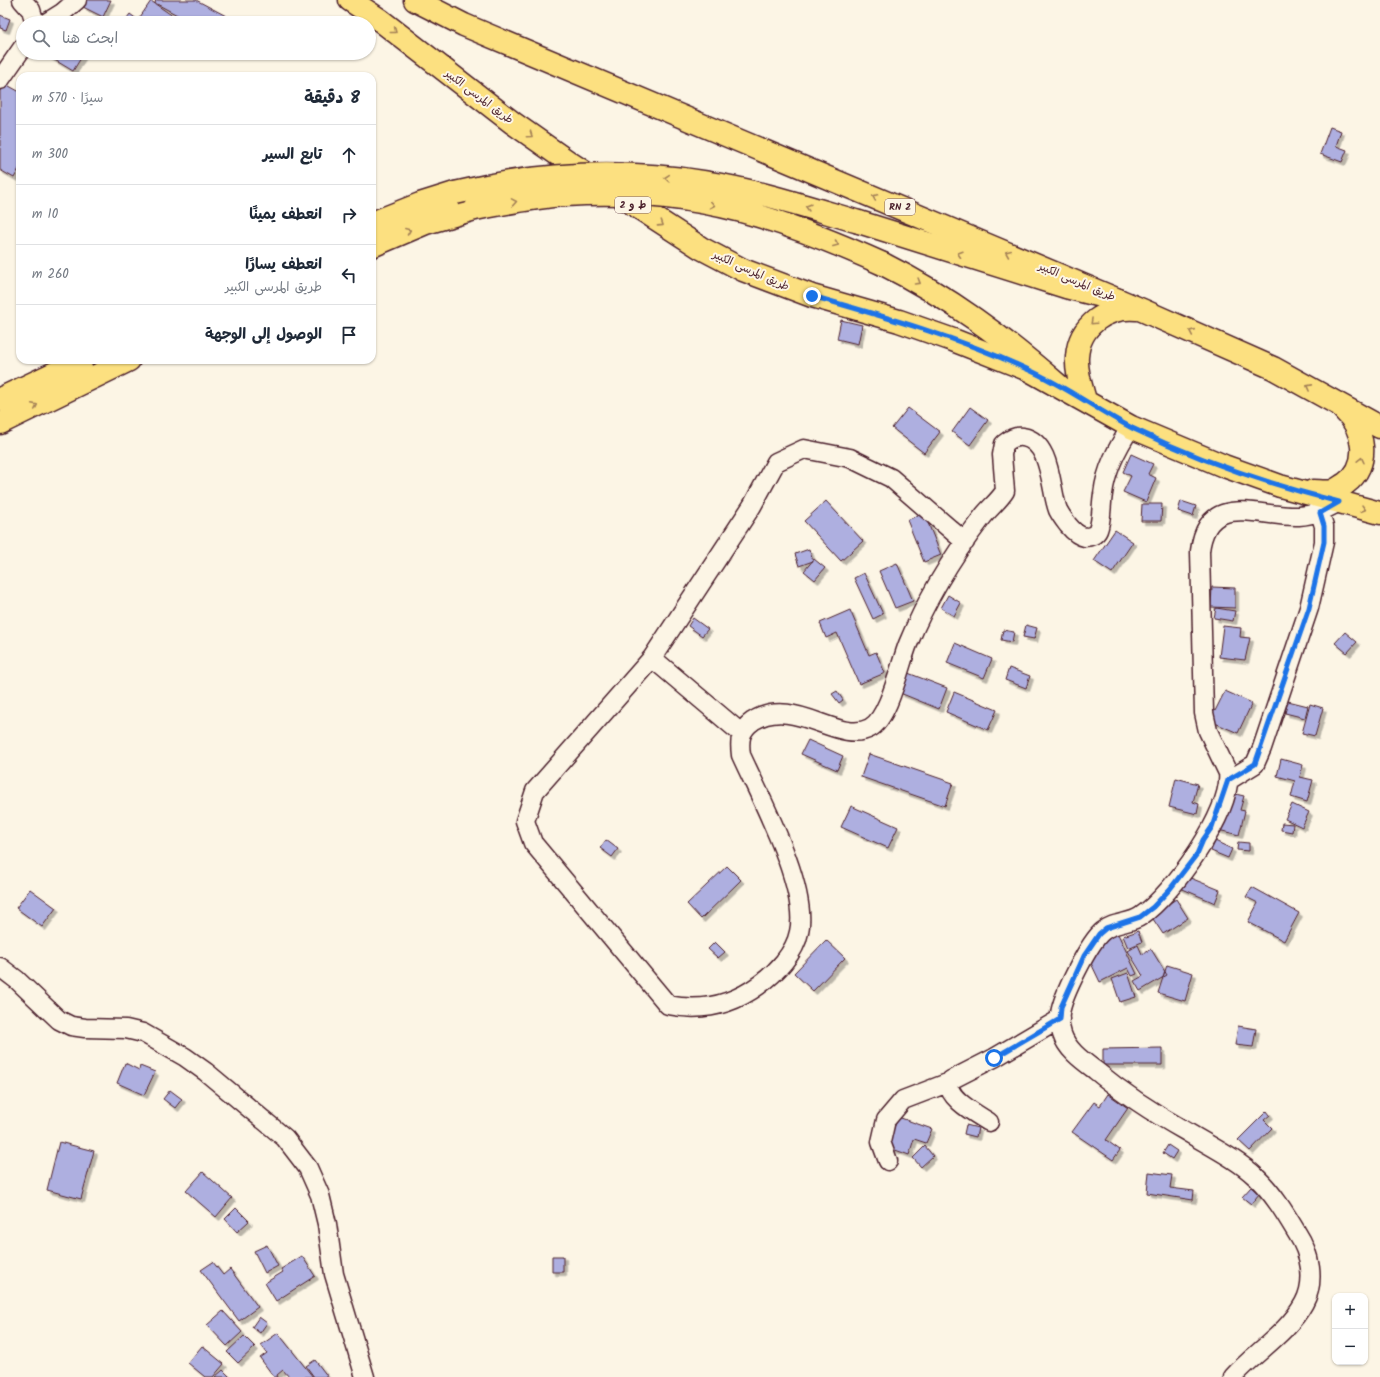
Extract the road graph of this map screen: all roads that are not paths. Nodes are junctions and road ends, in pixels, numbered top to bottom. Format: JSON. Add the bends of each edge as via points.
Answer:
{"nodes":[{"id":1,"x":22,"y":0,"type":"edge"},
{"id":2,"x":77,"y":0,"type":"edge"},
{"id":3,"x":350,"y":0,"type":"edge"},
{"id":4,"x":414,"y":0,"type":"edge"},
{"id":5,"x":33,"y":16,"type":"edge"},
{"id":6,"x":57,"y":16,"type":"edge"},
{"id":7,"x":374,"y":16,"type":"edge"},
{"id":8,"x":376,"y":17,"type":"edge"},
{"id":9,"x":16,"y":56,"type":"edge"},
{"id":10,"x":0,"y":80,"type":"edge"},
{"id":11,"x":376,"y":221,"type":"edge"},
{"id":12,"x":376,"y":244,"type":"edge"},
{"id":13,"x":1118,"y":300,"type":"junction"},
{"id":14,"x":1142,"y":310,"type":"junction"},
{"id":15,"x":74,"y":364,"type":"edge"},
{"id":16,"x":120,"y":364,"type":"edge"},
{"id":17,"x":1058,"y":385,"type":"junction"},
{"id":18,"x":0,"y":399,"type":"edge"},
{"id":19,"x":1085,"y":400,"type":"junction"},
{"id":20,"x":1332,"y":400,"type":"junction"},
{"id":21,"x":0,"y":423,"type":"edge"},
{"id":22,"x":1131,"y":427,"type":"junction"},
{"id":23,"x":1380,"y":427,"type":"edge"},
{"id":24,"x":1296,"y":490,"type":"junction"},
{"id":25,"x":1339,"y":502,"type":"junction"},
{"id":26,"x":1320,"y":513,"type":"junction"},
{"id":27,"x":1380,"y":513,"type":"edge"},
{"id":28,"x":965,"y":542,"type":"junction"},
{"id":29,"x":652,"y":658,"type":"junction"},
{"id":30,"x":741,"y":733,"type":"junction"},
{"id":31,"x":1228,"y":780,"type":"junction"},
{"id":32,"x":0,"y":967,"type":"edge"},
{"id":33,"x":1060,"y":1019,"type":"junction"},
{"id":34,"x":950,"y":1082,"type":"junction"},
{"id":35,"x":989,"y":1122,"type":"dead end"},
{"id":36,"x":888,"y":1161,"type":"dead end"},
{"id":37,"x":365,"y":1377,"type":"edge"},
{"id":38,"x":1233,"y":1377,"type":"edge"}],
"edges":[{"from":1,"to":5,"type":"street","via":[[32,10]]},
{"from":2,"to":6,"type":"street"},
{"from":3,"to":7,"type":"main road","name":"طريق المرسى الكبير","number":"ط و 2","one_way":true},
{"from":13,"to":4,"type":"main road","name":"طريق المرسى الكبير","number":"RN 2","one_way":true,"via":[[464,25]]},
{"from":8,"to":17,"type":"main road","name":"طريق المرسى الكبير","number":"ط و 2","one_way":true,"via":[[513,123],[583,172],[701,248],[775,283],[953,340],[1029,370]]},
{"from":9,"to":10,"type":"street"},
{"from":13,"to":11,"type":"main road","one_way":true,"bridge":true,"via":[[1066,287],[859,222],[742,189],[703,182],[663,178],[560,176],[522,179],[455,193]]},
{"from":12,"to":17,"type":"main road","one_way":true,"bridge":true,"via":[[426,223],[475,208],[529,199],[586,194],[685,200],[758,215],[798,229],[912,278],[984,324]]},
{"from":13,"to":14,"type":"main road","name":"طريق المرسى الكبير","number":"RN 2"},
{"from":14,"to":19,"type":"main road","one_way":true,"via":[[1127,308],[1100,316],[1084,334],[1077,356],[1078,374]]},
{"from":20,"to":14,"type":"main road","name":"طريق المرسى الكبير","number":"RN 2","one_way":true,"via":[[1273,368]]},
{"from":15,"to":18,"type":"main road"},
{"from":21,"to":16,"type":"main road","one_way":true},
{"from":17,"to":19,"type":"main road","name":"طريق المرسى الكبير"},
{"from":19,"to":22,"type":"main road","name":"طريق المرسى الكبير"},
{"from":20,"to":23,"type":"main road","name":"طريق المرسى الكبير","number":"RN 2"},
{"from":24,"to":20,"type":"main road","one_way":true,"via":[[1332,491],[1356,474],[1363,442],[1350,415]]},
{"from":22,"to":24,"type":"main road","name":"طريق المرسى الكبير","via":[[1217,463]]},
{"from":22,"to":28,"type":"street","via":[[1118,446],[1112,461],[1103,493],[1098,530],[1094,535],[1081,536],[1064,520],[1058,510],[1044,456],[1030,440],[1016,437],[1008,440],[1002,449],[1005,491],[982,517]]},
{"from":24,"to":25,"type":"main road","name":"طريق المرسى الكبير"},
{"from":25,"to":26,"type":"street"},
{"from":25,"to":27,"type":"main road","name":"طريق المرسى الكبير","one_way":true},
{"from":26,"to":31,"type":"street","via":[[1324,526],[1324,542],[1309,608],[1262,748],[1255,764]]},
{"from":26,"to":31,"type":"street","via":[[1289,516],[1246,510],[1233,511],[1216,517],[1206,528],[1202,538],[1204,713],[1208,731],[1224,762]]},
{"from":28,"to":29,"type":"street","via":[[890,478],[850,458],[804,449],[776,462],[752,506]]},
{"from":28,"to":30,"type":"street","via":[[927,602],[908,645],[886,709],[870,728],[859,731],[842,730],[789,714],[771,714],[760,716]]},
{"from":29,"to":30,"type":"street"},
{"from":29,"to":30,"type":"street","via":[[535,790],[525,821],[533,843],[668,1005],[686,1009],[710,1007],[745,996],[768,979],[785,959],[799,932],[797,893],[783,849],[741,755]]},
{"from":31,"to":33,"type":"street","via":[[1212,827],[1197,854],[1153,907],[1134,920],[1106,928],[1099,934],[1084,956],[1061,1007]]},
{"from":32,"to":37,"type":"street","via":[[59,1020],[71,1026],[126,1028],[143,1033],[185,1057],[285,1138],[308,1168],[320,1195],[334,1274]]},
{"from":33,"to":34,"type":"street"},
{"from":33,"to":38,"type":"street","via":[[1062,1036],[1068,1045],[1104,1078],[1155,1114],[1235,1161],[1255,1176],[1281,1206],[1306,1247],[1310,1284],[1305,1302],[1291,1324],[1247,1360]]},
{"from":34,"to":35,"type":"street","via":[[952,1092],[962,1105]]},
{"from":34,"to":36,"type":"street","via":[[903,1100],[886,1120],[881,1142]]}]}
